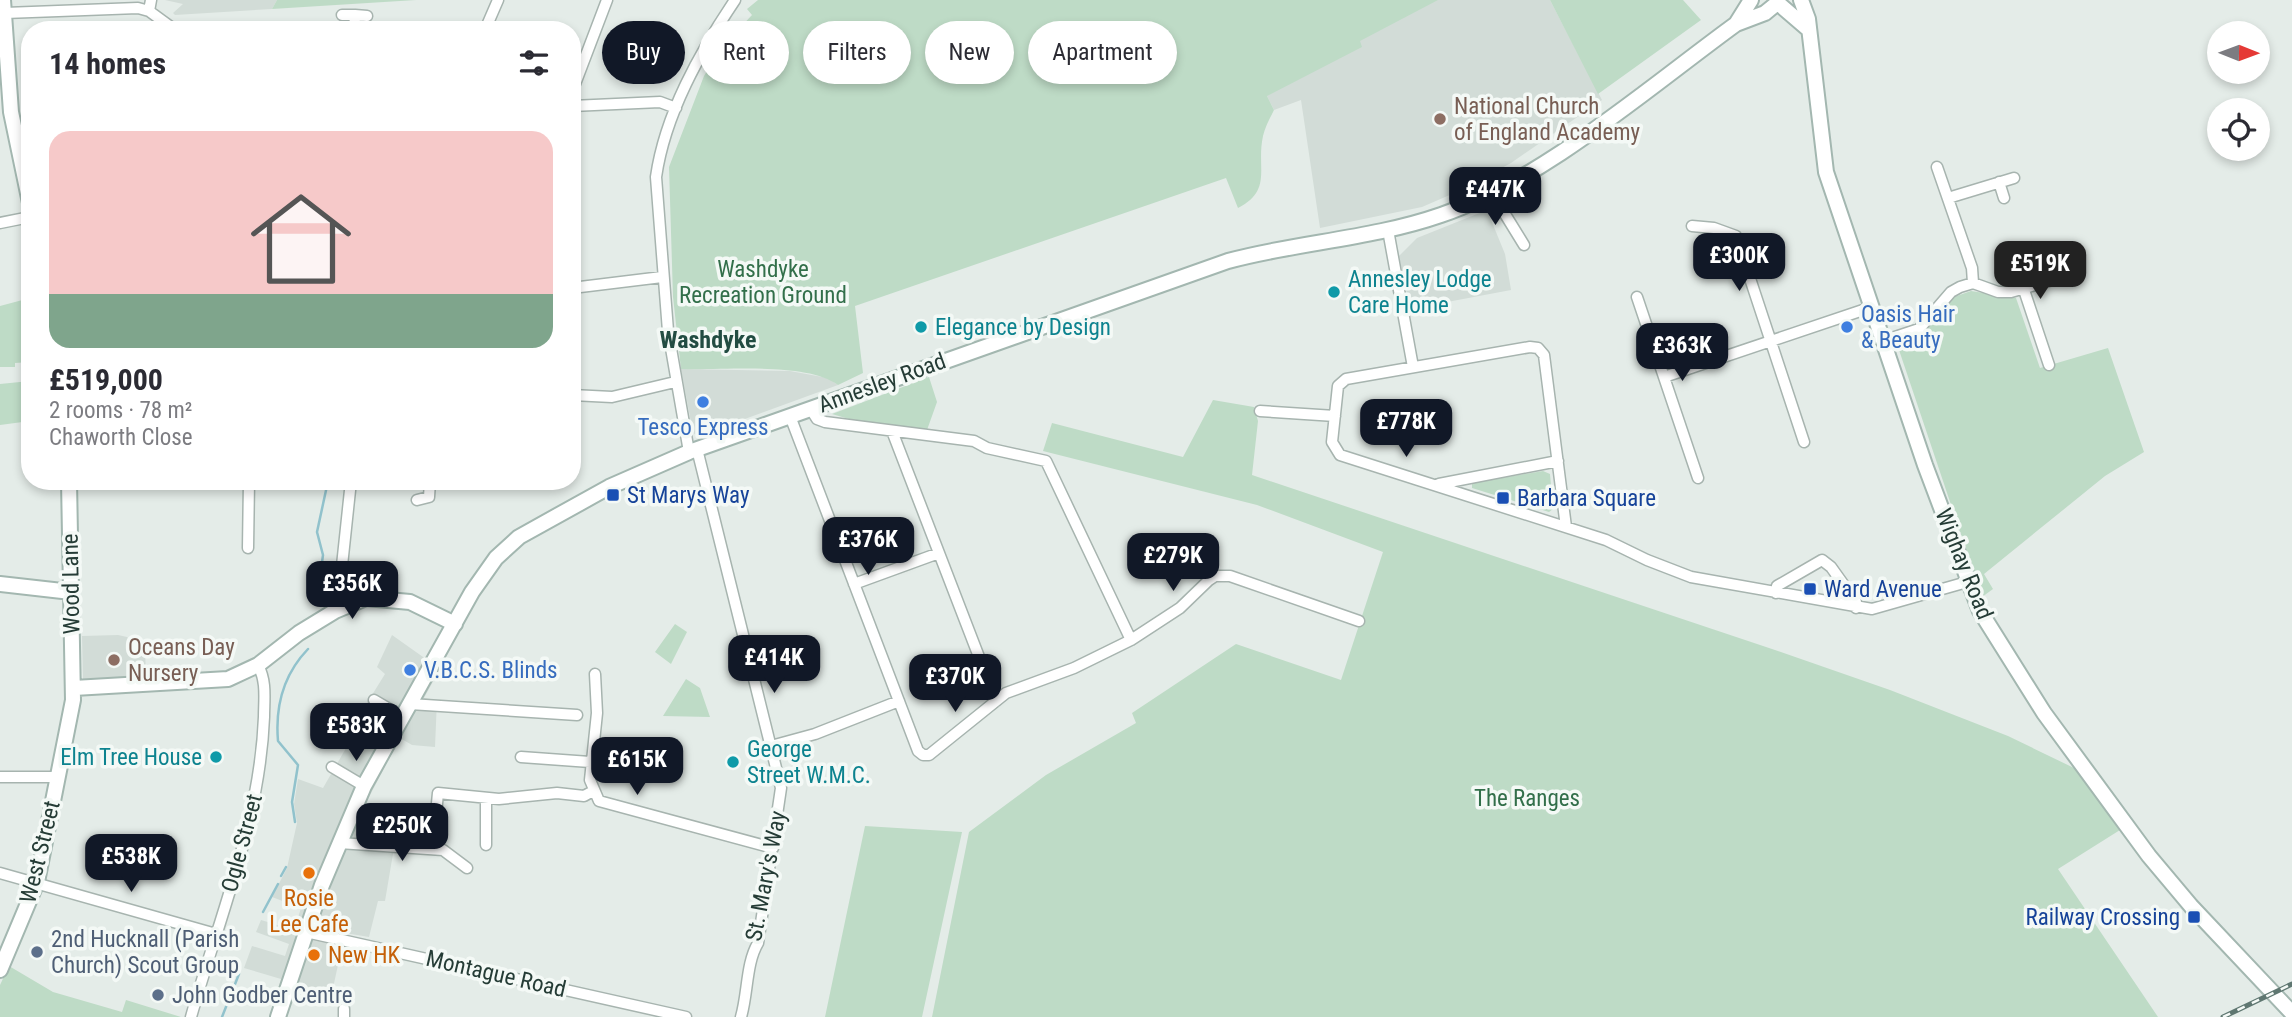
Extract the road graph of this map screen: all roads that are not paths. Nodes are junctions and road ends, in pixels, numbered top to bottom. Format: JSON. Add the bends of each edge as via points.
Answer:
{"nodes":[{"id":1,"x":151,"y":0,"type":"edge"},
{"id":2,"x":498,"y":0,"type":"edge"},
{"id":3,"x":607,"y":0,"type":"edge"},
{"id":4,"x":735,"y":0,"type":"edge"},
{"id":5,"x":1751,"y":0,"type":"edge"},
{"id":6,"x":1801,"y":0,"type":"edge"},
{"id":7,"x":1778,"y":2,"type":"edge"},
{"id":8,"x":4,"y":6,"type":"edge"},
{"id":9,"x":149,"y":12,"type":"junction"},
{"id":10,"x":342,"y":15,"type":"dead end"},
{"id":11,"x":355,"y":15,"type":"junction"},
{"id":12,"x":367,"y":16,"type":"dead end"},
{"id":13,"x":162,"y":21,"type":"edge"},
{"id":14,"x":355,"y":21,"type":"edge"},
{"id":15,"x":489,"y":21,"type":"edge"},
{"id":16,"x":1736,"y":24,"type":"junction"},
{"id":17,"x":1808,"y":29,"type":"junction"},
{"id":18,"x":581,"y":68,"type":"edge"},
{"id":19,"x":581,"y":106,"type":"edge"},
{"id":20,"x":676,"y":108,"type":"junction"},
{"id":21,"x":21,"y":160,"type":"edge"},
{"id":22,"x":1937,"y":167,"type":"dead end"},
{"id":23,"x":2014,"y":177,"type":"dead end"},
{"id":24,"x":1999,"y":182,"type":"junction"},
{"id":25,"x":1492,"y":193,"type":"junction"},
{"id":26,"x":1948,"y":198,"type":"junction"},
{"id":27,"x":2004,"y":198,"type":"dead end"},
{"id":28,"x":21,"y":220,"type":"edge"},
{"id":29,"x":0,"y":223,"type":"edge"},
{"id":30,"x":1692,"y":226,"type":"dead end"},
{"id":31,"x":1388,"y":230,"type":"junction"},
{"id":32,"x":1524,"y":245,"type":"dead end"},
{"id":33,"x":2076,"y":273,"type":"dead end"},
{"id":34,"x":662,"y":277,"type":"junction"},
{"id":35,"x":1973,"y":283,"type":"junction"},
{"id":36,"x":581,"y":287,"type":"edge"},
{"id":37,"x":2024,"y":290,"type":"junction"},
{"id":38,"x":1637,"y":297,"type":"dead end"},
{"id":39,"x":1872,"y":307,"type":"junction"},
{"id":40,"x":1771,"y":341,"type":"junction"},
{"id":41,"x":1883,"y":341,"type":"junction"},
{"id":42,"x":2049,"y":365,"type":"dead end"},
{"id":43,"x":1413,"y":367,"type":"junction"},
{"id":44,"x":1664,"y":377,"type":"junction"},
{"id":45,"x":675,"y":382,"type":"junction"},
{"id":46,"x":581,"y":395,"type":"edge"},
{"id":47,"x":810,"y":408,"type":"junction"},
{"id":48,"x":1260,"y":411,"type":"dead end"},
{"id":49,"x":790,"y":415,"type":"junction"},
{"id":50,"x":1335,"y":416,"type":"junction"},
{"id":51,"x":892,"y":431,"type":"junction"},
{"id":52,"x":1804,"y":442,"type":"dead end"},
{"id":53,"x":693,"y":451,"type":"junction"},
{"id":54,"x":1558,"y":461,"type":"junction"},
{"id":55,"x":1698,"y":478,"type":"dead end"},
{"id":56,"x":1435,"y":485,"type":"junction"},
{"id":57,"x":69,"y":490,"type":"edge"},
{"id":58,"x":249,"y":490,"type":"edge"},
{"id":59,"x":350,"y":490,"type":"edge"},
{"id":60,"x":429,"y":490,"type":"edge"},
{"id":61,"x":417,"y":500,"type":"dead end"},
{"id":62,"x":1566,"y":527,"type":"junction"},
{"id":63,"x":248,"y":548,"type":"dead end"},
{"id":64,"x":939,"y":553,"type":"junction"},
{"id":65,"x":1967,"y":582,"type":"junction"},
{"id":66,"x":0,"y":584,"type":"edge"},
{"id":67,"x":855,"y":584,"type":"junction"},
{"id":68,"x":71,"y":592,"type":"junction"},
{"id":69,"x":1776,"y":593,"type":"junction"},
{"id":70,"x":353,"y":602,"type":"junction"},
{"id":71,"x":1856,"y":608,"type":"junction"},
{"id":72,"x":1359,"y":621,"type":"dead end"},
{"id":73,"x":455,"y":624,"type":"junction"},
{"id":74,"x":1131,"y":640,"type":"junction"},
{"id":75,"x":258,"y":665,"type":"junction"},
{"id":76,"x":595,"y":674,"type":"dead end"},
{"id":77,"x":74,"y":688,"type":"junction"},
{"id":78,"x":373,"y":700,"type":"dead end"},
{"id":79,"x":900,"y":701,"type":"junction"},
{"id":80,"x":996,"y":701,"type":"junction"},
{"id":81,"x":406,"y":710,"type":"junction"},
{"id":82,"x":577,"y":715,"type":"dead end"},
{"id":83,"x":771,"y":746,"type":"junction"},
{"id":84,"x":521,"y":757,"type":"dead end"},
{"id":85,"x":590,"y":762,"type":"junction"},
{"id":86,"x":332,"y":767,"type":"dead end"},
{"id":87,"x":0,"y":776,"type":"edge"},
{"id":88,"x":58,"y":777,"type":"junction"},
{"id":89,"x":364,"y":786,"type":"junction"},
{"id":90,"x":593,"y":791,"type":"junction"},
{"id":91,"x":486,"y":799,"type":"junction"},
{"id":92,"x":435,"y":824,"type":"dead end"},
{"id":93,"x":338,"y":843,"type":"junction"},
{"id":94,"x":486,"y":845,"type":"dead end"},
{"id":95,"x":773,"y":848,"type":"junction"},
{"id":96,"x":467,"y":868,"type":"dead end"},
{"id":97,"x":0,"y":873,"type":"edge"},
{"id":98,"x":37,"y":882,"type":"junction"},
{"id":99,"x":306,"y":932,"type":"junction"},
{"id":100,"x":216,"y":934,"type":"junction"},
{"id":101,"x":1,"y":964,"type":"edge"},
{"id":102,"x":2292,"y":1013,"type":"edge"},
{"id":103,"x":191,"y":1017,"type":"edge"},
{"id":104,"x":278,"y":1017,"type":"edge"},
{"id":105,"x":686,"y":1017,"type":"edge"},
{"id":106,"x":741,"y":1017,"type":"edge"}],
"edges":[{"from":1,"to":9,"type":"street"},
{"from":2,"to":15,"type":"street"},
{"from":3,"to":18,"type":"street"},
{"from":4,"to":20,"type":"street","name":"St. Mary's Way"},
{"from":5,"to":16,"type":"street","name":"Annesley Road"},
{"from":6,"to":17,"type":"street","name":"Wighay Road"},
{"from":7,"to":16,"type":"street","name":"Annesley Road","via":[[1765,13]]},
{"from":7,"to":17,"type":"street"},
{"from":8,"to":9,"type":"street"},
{"from":8,"to":21,"type":"street","via":[[11,112]]},
{"from":9,"to":13,"type":"street"},
{"from":10,"to":11,"type":"street"},
{"from":11,"to":12,"type":"street"},
{"from":11,"to":14,"type":"street"},
{"from":16,"to":25,"type":"street","name":"Annesley Road","via":[[1572,144]]},
{"from":17,"to":39,"type":"street","name":"Wighay Road","via":[[1826,172]]},
{"from":19,"to":20,"type":"street","via":[[660,102]]},
{"from":20,"to":34,"type":"street","name":"St. Mary's Way","via":[[659,154],[656,177]]},
{"from":22,"to":26,"type":"street"},
{"from":23,"to":24,"type":"street"},
{"from":24,"to":26,"type":"street"},
{"from":24,"to":27,"type":"street"},
{"from":25,"to":31,"type":"street","name":"Annesley Road","via":[[1445,214]]},
{"from":25,"to":32,"type":"street"},
{"from":26,"to":35,"type":"street"},
{"from":28,"to":29,"type":"street"},
{"from":30,"to":40,"type":"street","via":[[1736,236]]},
{"from":31,"to":43,"type":"street"},
{"from":31,"to":47,"type":"street","name":"Annesley Road","via":[[1228,261]]},
{"from":33,"to":37,"type":"street"},
{"from":34,"to":36,"type":"street"},
{"from":34,"to":45,"type":"street","name":"St. Mary's Way"},
{"from":35,"to":37,"type":"street","via":[[1998,292]]},
{"from":35,"to":41,"type":"street","via":[[1951,292],[1919,329]]},
{"from":37,"to":42,"type":"street"},
{"from":38,"to":44,"type":"street"},
{"from":39,"to":40,"type":"street"},
{"from":39,"to":41,"type":"street","name":"Wighay Road"},
{"from":40,"to":44,"type":"street"},
{"from":40,"to":52,"type":"street"},
{"from":41,"to":65,"type":"street","name":"Wighay Road"},
{"from":43,"to":50,"type":"street","via":[[1343,381],[1337,390]]},
{"from":43,"to":54,"type":"street","via":[[1538,348],[1544,355]]},
{"from":44,"to":55,"type":"street"},
{"from":45,"to":46,"type":"street","via":[[612,397]]},
{"from":45,"to":53,"type":"street","name":"St. Mary's Way"},
{"from":47,"to":49,"type":"street","name":"Annesley Road"},
{"from":47,"to":51,"type":"street","via":[[825,422]]},
{"from":48,"to":50,"type":"street"},
{"from":49,"to":53,"type":"street","name":"Annesley Road"},
{"from":49,"to":67,"type":"street"},
{"from":50,"to":56,"type":"street","via":[[1332,442],[1340,455]]},
{"from":51,"to":64,"type":"street"},
{"from":51,"to":74,"type":"street","via":[[974,441],[1046,461]]},
{"from":53,"to":73,"type":"street","name":"Annesley Road","via":[[609,487],[520,537],[485,573]]},
{"from":53,"to":83,"type":"street","name":"St. Mary's Way"},
{"from":54,"to":56,"type":"street"},
{"from":54,"to":62,"type":"street"},
{"from":56,"to":62,"type":"street"},
{"from":57,"to":68,"type":"street","name":"Wood Lane"},
{"from":58,"to":63,"type":"street"},
{"from":59,"to":70,"type":"street","via":[[341,575]]},
{"from":60,"to":61,"type":"street","via":[[429,497]]},
{"from":62,"to":69,"type":"street","via":[[1683,575]]},
{"from":64,"to":67,"type":"street"},
{"from":64,"to":80,"type":"street"},
{"from":65,"to":71,"type":"street","via":[[1887,607]]},
{"from":65,"to":102,"type":"street","name":"Wighay Road","via":[[2026,687],[2149,856]]},
{"from":66,"to":68,"type":"street"},
{"from":67,"to":79,"type":"street"},
{"from":68,"to":77,"type":"street","name":"Wood Lane"},
{"from":69,"to":71,"type":"street"},
{"from":69,"to":71,"type":"street","via":[[1777,586],[1822,560],[1850,593]]},
{"from":70,"to":73,"type":"street","via":[[372,597],[397,599]]},
{"from":70,"to":75,"type":"street","via":[[299,633]]},
{"from":72,"to":74,"type":"street","via":[[1222,575]]},
{"from":73,"to":81,"type":"street","name":"Annesley Road"},
{"from":74,"to":80,"type":"street"},
{"from":75,"to":77,"type":"street","via":[[214,682]]},
{"from":75,"to":100,"type":"street","name":"Ogle Street","via":[[265,686],[262,764]]},
{"from":76,"to":85,"type":"street","via":[[597,713]]},
{"from":77,"to":88,"type":"street","name":"West Street"},
{"from":78,"to":81,"type":"street"},
{"from":79,"to":80,"type":"street","via":[[923,755],[929,755]]},
{"from":79,"to":83,"type":"street"},
{"from":81,"to":82,"type":"street"},
{"from":81,"to":89,"type":"street","name":"Annesley Road"},
{"from":83,"to":95,"type":"street","name":"St. Mary's Way","via":[[781,788]]},
{"from":84,"to":85,"type":"street"},
{"from":85,"to":90,"type":"street"},
{"from":86,"to":89,"type":"street"},
{"from":87,"to":88,"type":"street"},
{"from":88,"to":98,"type":"street","name":"West Street"},
{"from":89,"to":93,"type":"street","name":"Annesley Road"},
{"from":90,"to":91,"type":"street","via":[[584,796],[557,793]]},
{"from":90,"to":95,"type":"street","via":[[610,806]]},
{"from":91,"to":92,"type":"street","via":[[438,793]]},
{"from":91,"to":94,"type":"street"},
{"from":93,"to":96,"type":"street","via":[[443,850]]},
{"from":93,"to":99,"type":"street","name":"Annesley Road"},
{"from":95,"to":106,"type":"street","name":"St. Mary's Way"},
{"from":97,"to":98,"type":"street"},
{"from":98,"to":100,"type":"street"},
{"from":98,"to":101,"type":"street","name":"West Street"},
{"from":99,"to":104,"type":"street","name":"Annesley Road"},
{"from":99,"to":105,"type":"street","name":"Montague Road"},
{"from":100,"to":103,"type":"street","name":"Ogle Street"}]}
